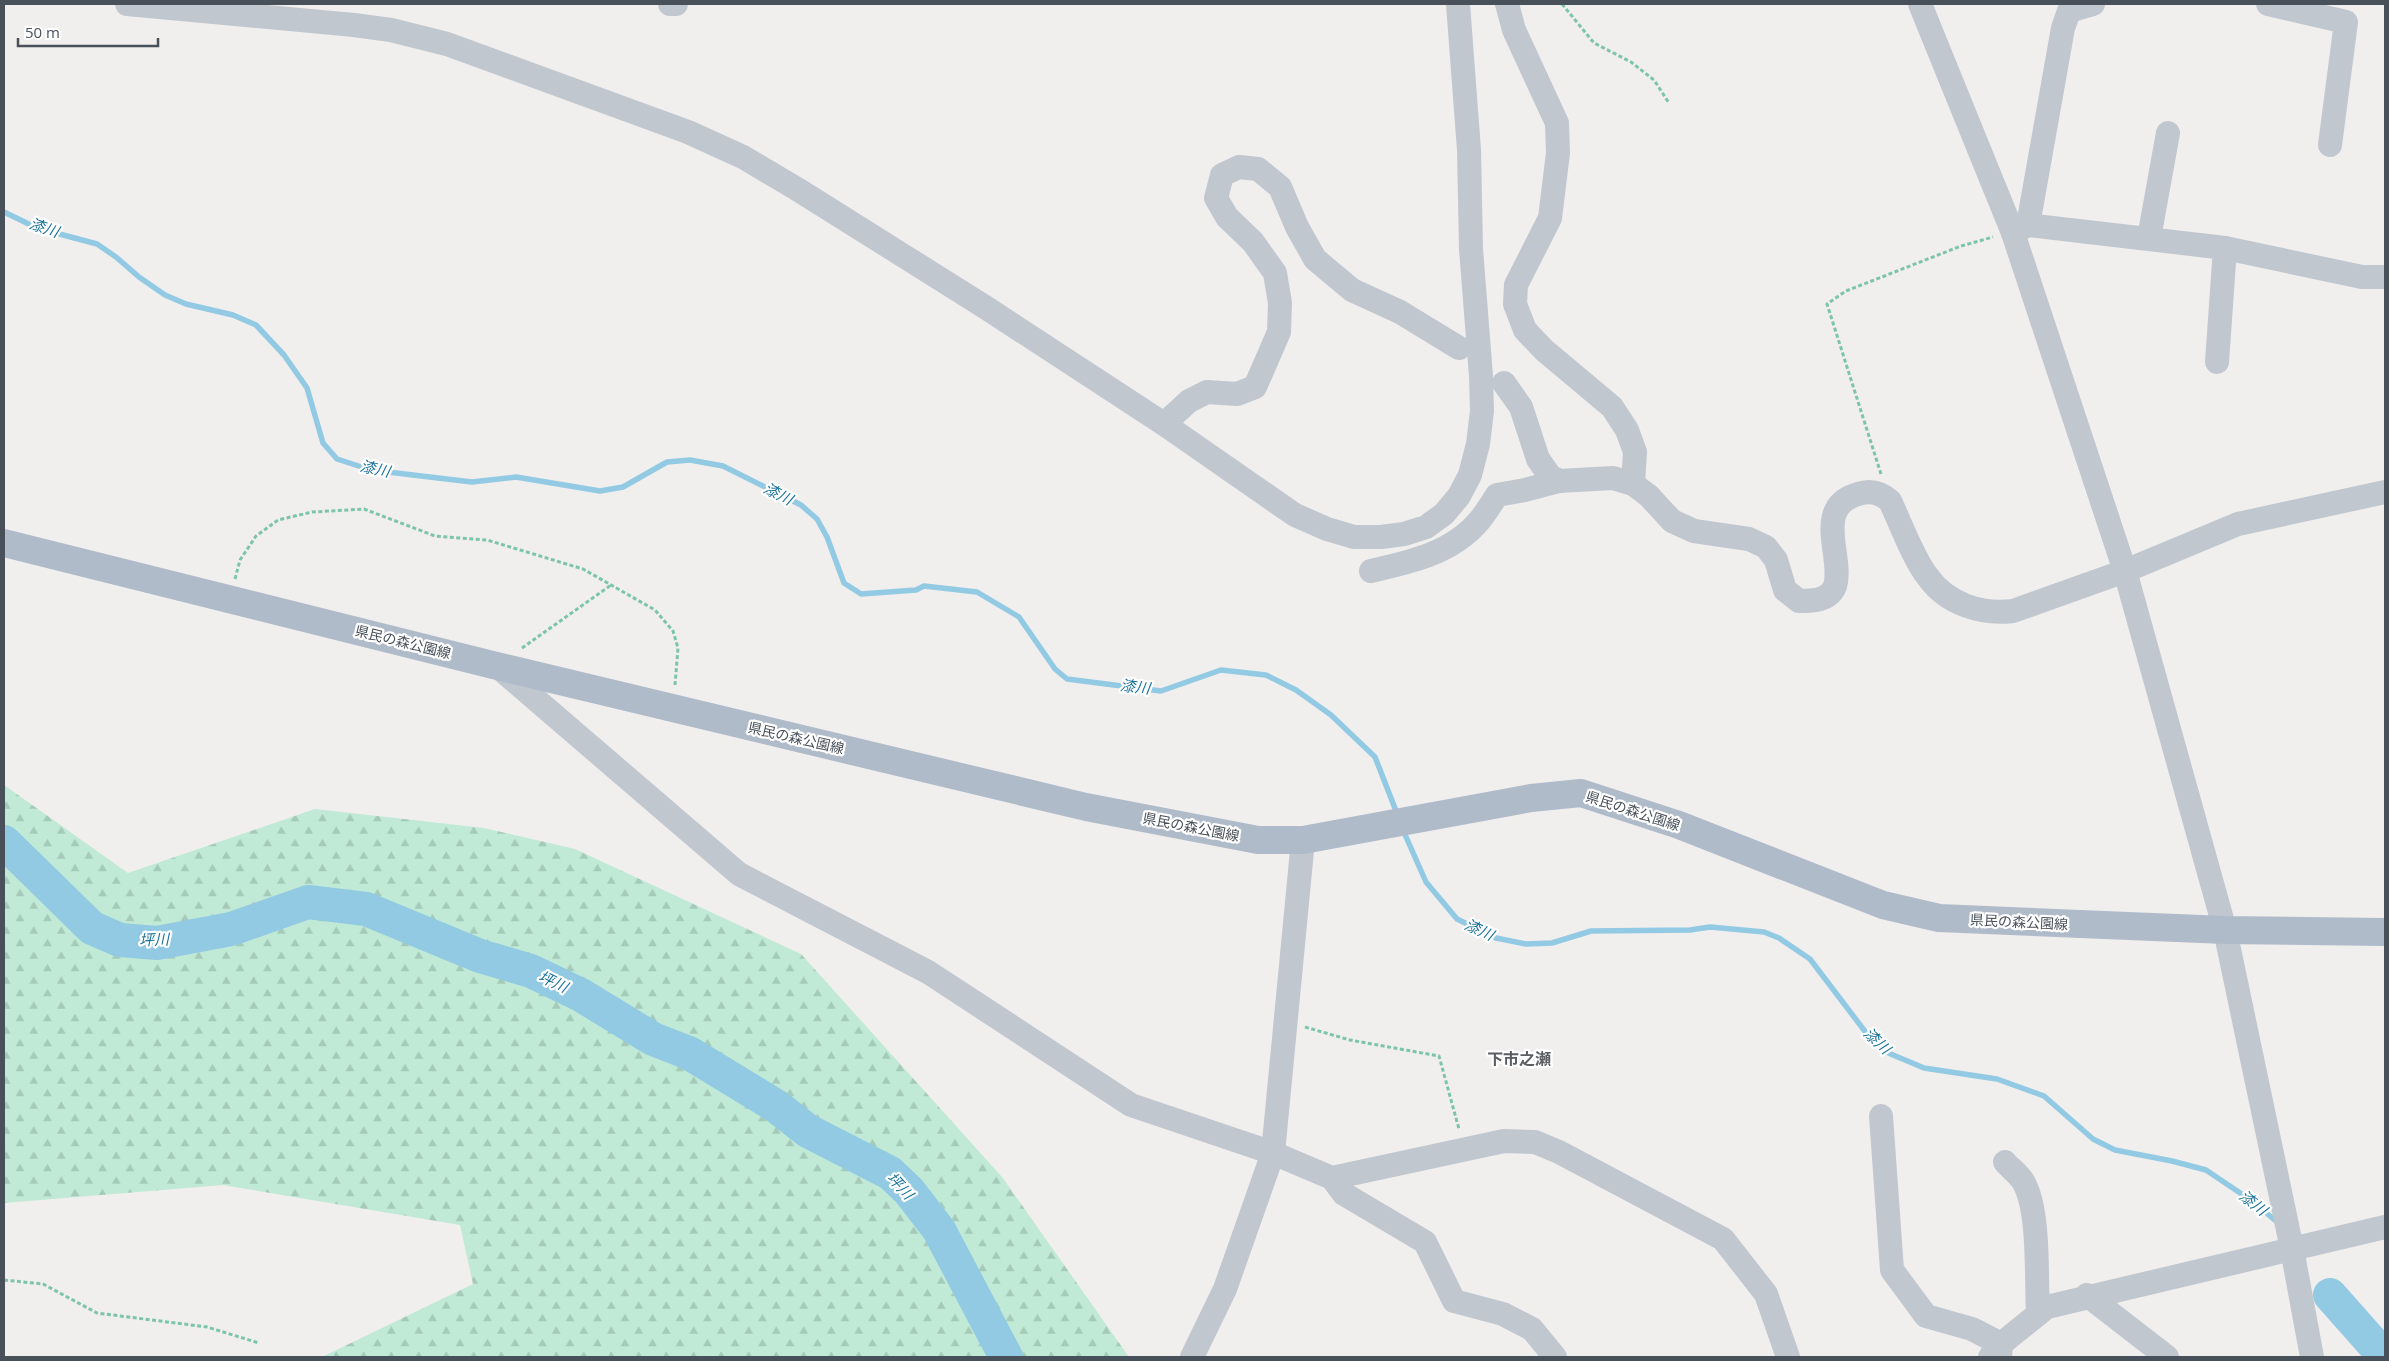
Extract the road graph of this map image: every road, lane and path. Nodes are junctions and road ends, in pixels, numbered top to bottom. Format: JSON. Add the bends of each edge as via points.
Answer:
{"nodes":[{"id":1,"x":127,"y":4,"type":"edge"},
{"id":2,"x":670,"y":4,"type":"edge"},
{"id":3,"x":676,"y":4,"type":"edge"},
{"id":4,"x":1458,"y":4,"type":"edge"},
{"id":5,"x":1507,"y":4,"type":"edge"},
{"id":6,"x":1562,"y":4,"type":"edge"},
{"id":7,"x":1920,"y":4,"type":"edge"},
{"id":8,"x":2093,"y":4,"type":"edge"},
{"id":9,"x":2268,"y":4,"type":"edge"},
{"id":10,"x":1669,"y":103,"type":"dead end"},
{"id":11,"x":2168,"y":133,"type":"dead end"},
{"id":12,"x":2330,"y":145,"type":"dead end"},
{"id":13,"x":2020,"y":229,"type":"junction"},
{"id":14,"x":2149,"y":238,"type":"junction"},
{"id":15,"x":2225,"y":248,"type":"junction"},
{"id":16,"x":2385,"y":277,"type":"edge"},
{"id":17,"x":1459,"y":348,"type":"dead end"},
{"id":18,"x":2217,"y":362,"type":"dead end"},
{"id":19,"x":1504,"y":383,"type":"dead end"},
{"id":20,"x":1164,"y":424,"type":"junction"},
{"id":21,"x":1559,"y":481,"type":"junction"},
{"id":22,"x":1633,"y":484,"type":"junction"},
{"id":23,"x":2385,"y":492,"type":"edge"},
{"id":24,"x":1890,"y":501,"type":"junction"},
{"id":25,"x":4,"y":543,"type":"edge"},
{"id":26,"x":1372,"y":571,"type":"dead end"},
{"id":27,"x":2125,"y":571,"type":"junction"},
{"id":28,"x":611,"y":585,"type":"junction"},
{"id":29,"x":230,"y":599,"type":"junction"},
{"id":30,"x":497,"y":666,"type":"junction"},
{"id":31,"x":673,"y":708,"type":"junction"},
{"id":32,"x":1303,"y":840,"type":"junction"},
{"id":33,"x":2225,"y":930,"type":"junction"},
{"id":34,"x":2385,"y":932,"type":"edge"},
{"id":35,"x":1286,"y":1022,"type":"junction"},
{"id":36,"x":1881,"y":1116,"type":"dead end"},
{"id":37,"x":1464,"y":1149,"type":"junction"},
{"id":38,"x":1273,"y":1153,"type":"junction"},
{"id":39,"x":2005,"y":1162,"type":"dead end"},
{"id":40,"x":1332,"y":1178,"type":"junction"},
{"id":41,"x":2385,"y":1227,"type":"edge"},
{"id":42,"x":2292,"y":1250,"type":"junction"},
{"id":43,"x":4,"y":1280,"type":"edge"},
{"id":44,"x":2087,"y":1296,"type":"junction"},
{"id":45,"x":2038,"y":1314,"type":"junction"},
{"id":46,"x":259,"y":1343,"type":"dead end"},
{"id":47,"x":1997,"y":1353,"type":"edge"},
{"id":48,"x":1192,"y":1357,"type":"edge"},
{"id":49,"x":1555,"y":1357,"type":"edge"},
{"id":50,"x":1788,"y":1357,"type":"edge"},
{"id":51,"x":2167,"y":1357,"type":"edge"},
{"id":52,"x":2312,"y":1357,"type":"edge"}],
"edges":[{"from":1,"to":20,"type":"street","via":[[391,30],[447,44],[688,132],[743,157],[797,189]]},
{"from":2,"to":3,"type":"street"},
{"from":4,"to":20,"type":"street","via":[[1482,376],[1478,444],[1470,475],[1459,496],[1444,514],[1426,527],[1404,534],[1354,537],[1295,515]]},
{"from":5,"to":22,"type":"street","via":[[1514,30],[1557,123],[1558,153],[1550,218],[1516,285],[1515,304],[1525,330],[1617,414],[1635,452]]},
{"from":6,"to":10,"type":"path","via":[[1594,43],[1631,62],[1654,80]]},
{"from":7,"to":13,"type":"street"},
{"from":8,"to":13,"type":"street","via":[[2069,10],[2063,28]]},
{"from":9,"to":12,"type":"street","via":[[2346,22]]},
{"from":11,"to":14,"type":"street"},
{"from":13,"to":14,"type":"street"},
{"from":13,"to":24,"type":"path","via":[[1960,246],[1846,290],[1827,304]]},
{"from":13,"to":27,"type":"street"},
{"from":14,"to":15,"type":"street"},
{"from":15,"to":16,"type":"street","via":[[2362,277]]},
{"from":15,"to":18,"type":"street"},
{"from":17,"to":20,"type":"street","via":[[1400,312],[1352,290],[1315,260],[1280,187],[1258,169],[1239,167],[1222,175],[1216,198],[1227,217],[1252,242],[1275,273],[1280,303],[1279,332],[1255,387],[1237,394],[1207,392],[1190,401]]},
{"from":19,"to":21,"type":"street","via":[[1521,407],[1538,459],[1550,476]]},
{"from":21,"to":22,"type":"street","via":[[1613,478]]},
{"from":21,"to":26,"type":"street","via":[[1497,495],[1479,521],[1461,538],[1437,553]]},
{"from":22,"to":24,"type":"street","via":[[1672,521],[1694,531],[1749,539],[1766,547],[1776,560],[1785,590],[1798,601],[1813,601],[1829,595],[1834,586],[1832,523],[1836,511],[1846,500],[1869,492],[1882,494]]},
{"from":23,"to":27,"type":"street","via":[[2238,524]]},
{"from":24,"to":27,"type":"street","via":[[1927,577],[1958,602],[1982,611],[1995,614],[2013,612]]},
{"from":25,"to":29,"type":"main road","name":"県民の森公園線"},
{"from":27,"to":33,"type":"street"},
{"from":28,"to":29,"type":"path","via":[[583,569],[525,550],[487,540],[434,536],[364,509],[312,512],[278,520],[256,536],[240,560]]},
{"from":28,"to":30,"type":"path"},
{"from":28,"to":31,"type":"path","via":[[656,610],[672,631],[678,648]]},
{"from":29,"to":30,"type":"main road","name":"県民の森公園線"},
{"from":30,"to":31,"type":"main road","name":"県民の森公園線"},
{"from":30,"to":38,"type":"street","via":[[739,874],[928,972],[1131,1105]]},
{"from":31,"to":32,"type":"main road","name":"県民の森公園線","via":[[1086,807],[1258,840]]},
{"from":32,"to":33,"type":"main road","name":"県民の森公園線","via":[[1447,812],[1581,793],[1679,825],[1883,905],[1939,918]]},
{"from":32,"to":35,"type":"street"},
{"from":33,"to":34,"type":"main road","name":"県民の森公園線"},
{"from":33,"to":42,"type":"street"},
{"from":35,"to":37,"type":"path","via":[[1350,1040],[1439,1056]]},
{"from":35,"to":38,"type":"street"},
{"from":36,"to":47,"type":"street","via":[[1892,1270],[1926,1316],[1972,1329]]},
{"from":37,"to":40,"type":"street"},
{"from":37,"to":50,"type":"street","via":[[1504,1141],[1535,1142],[1723,1239],[1766,1294]]},
{"from":38,"to":40,"type":"street"},
{"from":38,"to":48,"type":"street","via":[[1225,1289]]},
{"from":39,"to":45,"type":"street","via":[[2024,1182],[2030,1205],[2035,1237]]},
{"from":40,"to":49,"type":"street","via":[[1344,1194],[1425,1242],[1454,1301],[1503,1314],[1532,1329]]},
{"from":41,"to":42,"type":"street"},
{"from":42,"to":44,"type":"street"},
{"from":42,"to":52,"type":"street"},
{"from":43,"to":46,"type":"path","via":[[43,1284],[97,1313],[207,1328]]},
{"from":44,"to":45,"type":"street","via":[[2047,1306]]},
{"from":44,"to":51,"type":"street"},
{"from":45,"to":47,"type":"street"}]}
